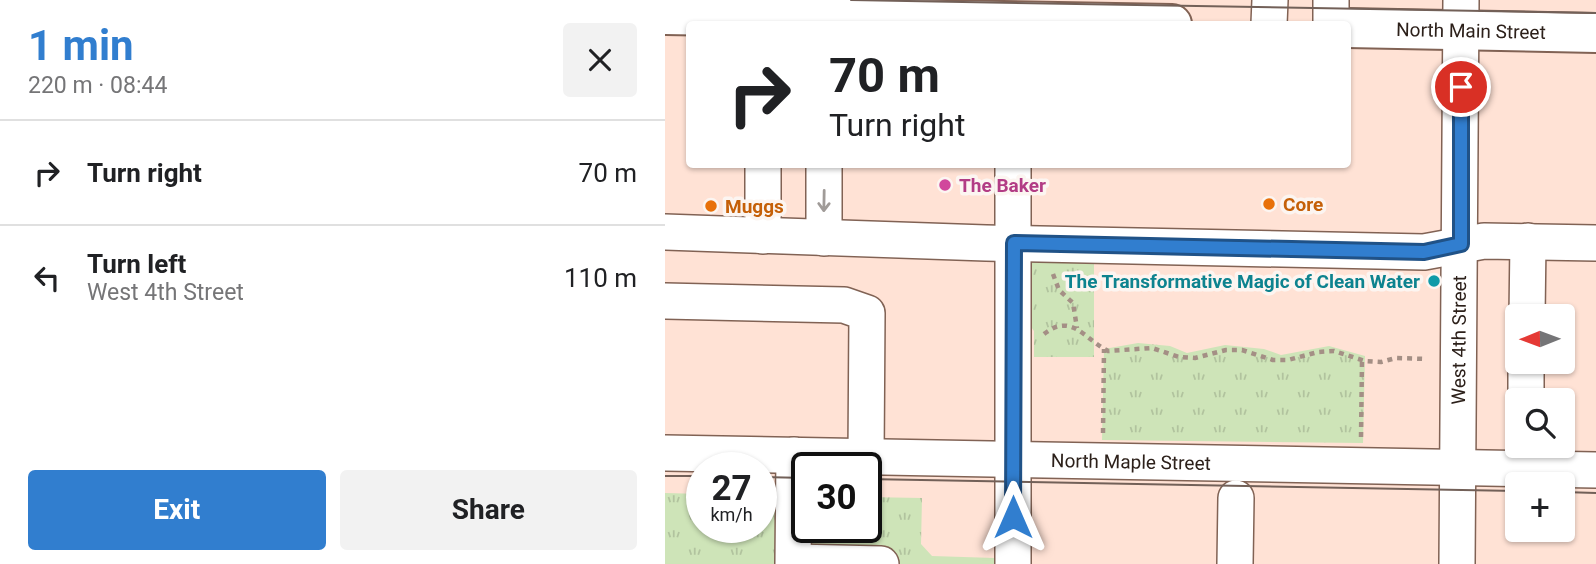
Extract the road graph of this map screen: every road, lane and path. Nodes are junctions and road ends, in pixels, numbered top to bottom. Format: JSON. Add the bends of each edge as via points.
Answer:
{"nodes":[{"id":1,"x":1270,"y":0,"type":"edge"},
{"id":2,"x":1331,"y":0,"type":"edge"},
{"id":3,"x":665,"y":15,"type":"edge"},
{"id":4,"x":1015,"y":15,"type":"edge"},
{"id":5,"x":1461,"y":15,"type":"edge"},
{"id":6,"x":825,"y":21,"type":"edge"},
{"id":7,"x":1120,"y":21,"type":"edge"},
{"id":8,"x":1269,"y":21,"type":"edge"},
{"id":9,"x":1331,"y":21,"type":"edge"},
{"id":10,"x":1351,"y":28,"type":"edge"},
{"id":11,"x":1596,"y":33,"type":"edge"},
{"id":12,"x":763,"y":168,"type":"edge"},
{"id":13,"x":824,"y":168,"type":"edge"},
{"id":14,"x":1014,"y":168,"type":"edge"},
{"id":15,"x":665,"y":232,"type":"edge"},
{"id":16,"x":763,"y":236,"type":"junction"},
{"id":17,"x":824,"y":238,"type":"junction"},
{"id":18,"x":1528,"y":242,"type":"junction"},
{"id":19,"x":1596,"y":243,"type":"edge"},
{"id":20,"x":1029,"y":244,"type":"junction"},
{"id":21,"x":1461,"y":244,"type":"junction"},
{"id":22,"x":665,"y":302,"type":"edge"},
{"id":23,"x":1527,"y":304,"type":"edge"},
{"id":24,"x":1077,"y":328,"type":"junction"},
{"id":25,"x":1038,"y":329,"type":"dead end"},
{"id":26,"x":1104,"y":349,"type":"junction"},
{"id":27,"x":1361,"y":360,"type":"junction"},
{"id":28,"x":1426,"y":371,"type":"dead end"},
{"id":29,"x":1091,"y":433,"type":"dead end"},
{"id":30,"x":1103,"y":434,"type":"junction"},
{"id":31,"x":1117,"y":434,"type":"dead end"},
{"id":32,"x":1353,"y":438,"type":"dead end"},
{"id":33,"x":866,"y":452,"type":"edge"},
{"id":34,"x":665,"y":453,"type":"edge"},
{"id":35,"x":791,"y":455,"type":"edge"},
{"id":36,"x":882,"y":457,"type":"edge"},
{"id":37,"x":1525,"y":458,"type":"edge"},
{"id":38,"x":1013,"y":460,"type":"junction"},
{"id":39,"x":1458,"y":468,"type":"junction"},
{"id":40,"x":1596,"y":470,"type":"edge"},
{"id":41,"x":1236,"y":498,"type":"dead end"},
{"id":42,"x":793,"y":543,"type":"edge"},
{"id":43,"x":793,"y":563,"type":"edge"},
{"id":44,"x":881,"y":564,"type":"edge"},
{"id":45,"x":1013,"y":564,"type":"edge"},
{"id":46,"x":1235,"y":564,"type":"edge"},
{"id":47,"x":1457,"y":564,"type":"edge"}],
"edges":[{"from":1,"to":8,"type":"street"},
{"from":2,"to":9,"type":"street"},
{"from":3,"to":6,"type":"main road"},
{"from":4,"to":6,"type":"main road"},
{"from":4,"to":7,"type":"main road"},
{"from":5,"to":10,"type":"main road","name":"North Main Street"},
{"from":5,"to":11,"type":"main road","name":"North Main Street"},
{"from":5,"to":21,"type":"street","name":"West 4th Street"},
{"from":12,"to":16,"type":"street"},
{"from":13,"to":17,"type":"street","one_way":true},
{"from":14,"to":20,"type":"street"},
{"from":15,"to":16,"type":"street"},
{"from":16,"to":17,"type":"street"},
{"from":17,"to":20,"type":"street"},
{"from":18,"to":19,"type":"street"},
{"from":18,"to":21,"type":"street"},
{"from":18,"to":23,"type":"street"},
{"from":20,"to":21,"type":"street","via":[[1424,252]]},
{"from":20,"to":24,"type":"path","via":[[1073,303]]},
{"from":20,"to":38,"type":"street"},
{"from":21,"to":39,"type":"street","name":"West 4th Street"},
{"from":22,"to":33,"type":"street","via":[[843,305],[867,313]]},
{"from":24,"to":25,"type":"path","via":[[1056,327],[1038,339]]},
{"from":24,"to":26,"type":"path"},
{"from":26,"to":27,"type":"path","via":[[1152,348],[1195,358],[1243,350],[1273,360],[1334,351]]},
{"from":26,"to":30,"type":"path"},
{"from":27,"to":28,"type":"path","via":[[1427,359]]},
{"from":27,"to":32,"type":"path","via":[[1362,438]]},
{"from":29,"to":30,"type":"path"},
{"from":30,"to":31,"type":"path"},
{"from":34,"to":35,"type":"street","name":"North Maple Street"},
{"from":36,"to":38,"type":"street","name":"North Maple Street"},
{"from":37,"to":39,"type":"street","name":"North Maple Street"},
{"from":37,"to":40,"type":"street","name":"North Maple Street"},
{"from":38,"to":39,"type":"street","name":"North Maple Street"},
{"from":38,"to":45,"type":"street"},
{"from":39,"to":47,"type":"street","name":"West 4th Street"},
{"from":41,"to":46,"type":"street"},
{"from":42,"to":43,"type":"street"},
{"from":43,"to":44,"type":"street"}]}
